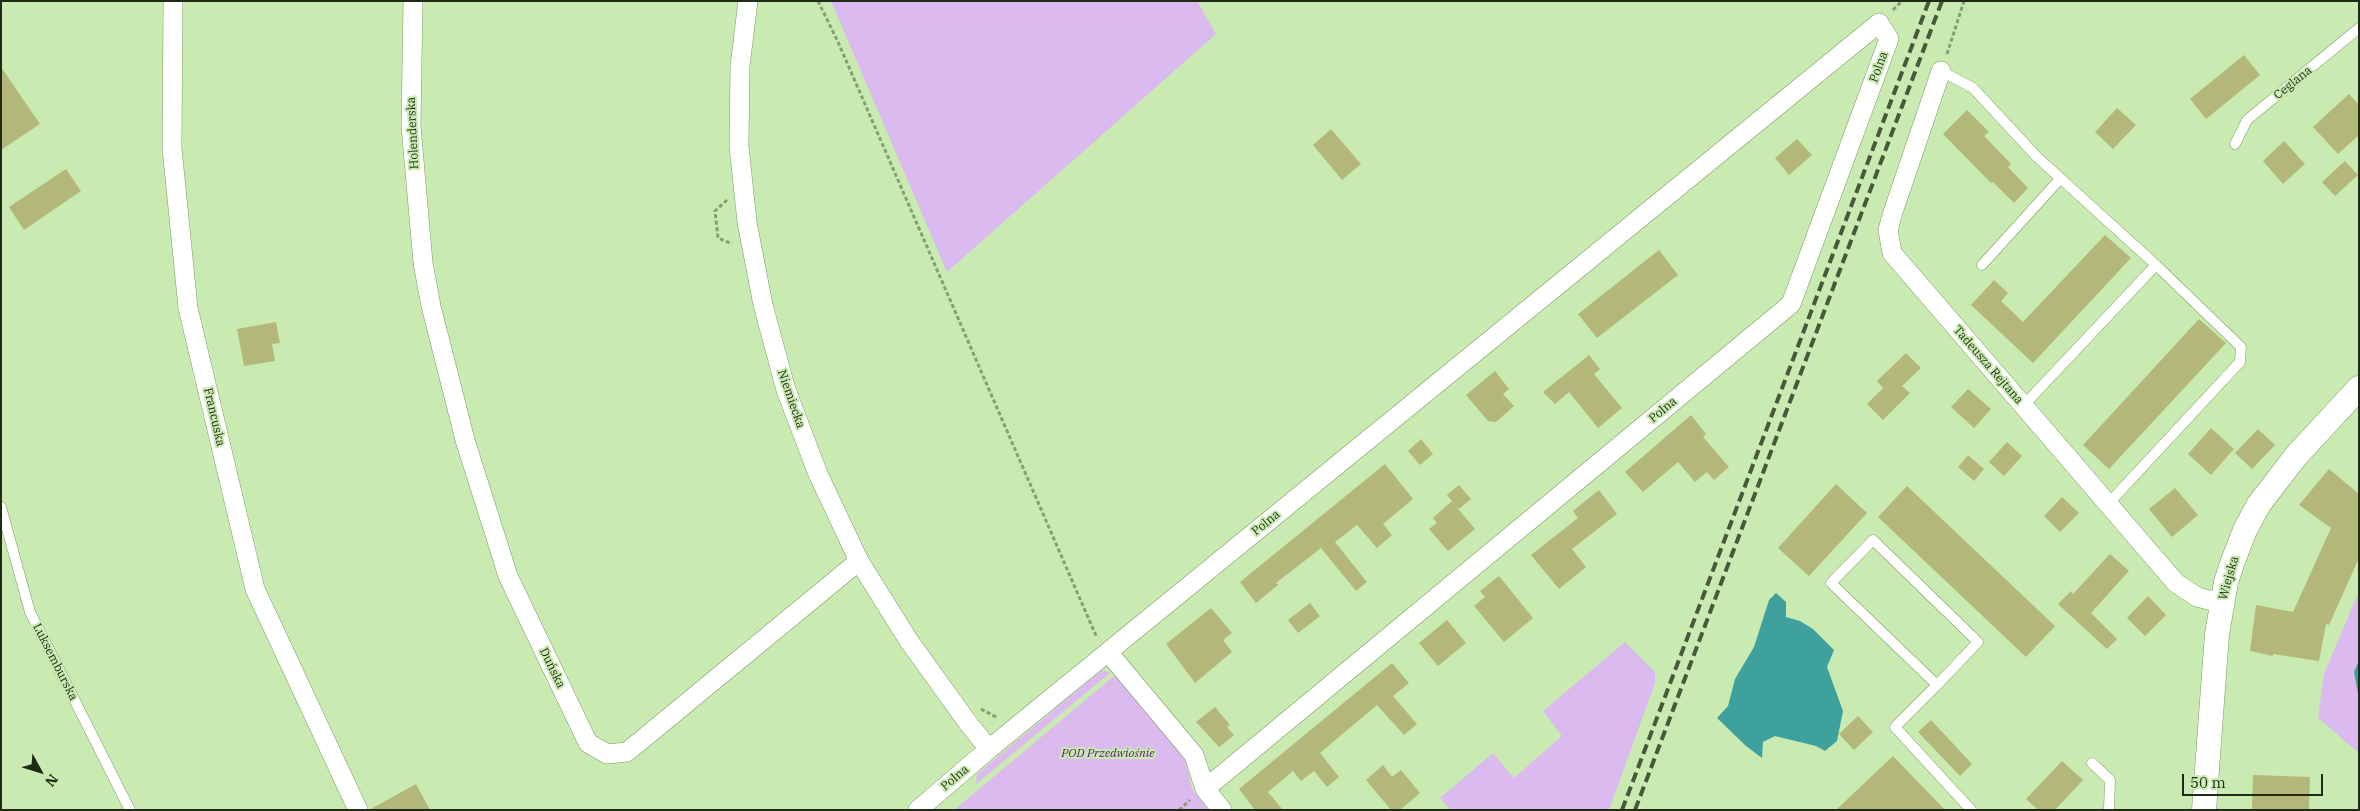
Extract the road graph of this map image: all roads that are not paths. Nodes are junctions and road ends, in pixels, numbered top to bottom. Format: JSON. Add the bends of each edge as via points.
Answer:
{"nodes":[{"id":1,"x":173,"y":1,"type":"edge"},
{"id":2,"x":413,"y":1,"type":"edge"},
{"id":3,"x":748,"y":1,"type":"edge"},
{"id":4,"x":2359,"y":28,"type":"edge"},
{"id":5,"x":1941,"y":71,"type":"joint"},
{"id":6,"x":2235,"y":144,"type":"dead end"},
{"id":7,"x":2060,"y":179,"type":"junction"},
{"id":8,"x":423,"y":264,"type":"joint"},
{"id":9,"x":1982,"y":265,"type":"dead end"},
{"id":10,"x":2156,"y":265,"type":"junction"},
{"id":11,"x":2359,"y":388,"type":"edge"},
{"id":12,"x":2023,"y":406,"type":"junction"},
{"id":13,"x":2108,"y":504,"type":"junction"},
{"id":14,"x":1,"y":507,"type":"edge"},
{"id":15,"x":859,"y":561,"type":"junction"},
{"id":16,"x":2222,"y":603,"type":"junction"},
{"id":17,"x":1108,"y":652,"type":"junction"},
{"id":18,"x":1937,"y":685,"type":"junction"},
{"id":19,"x":989,"y":749,"type":"junction"},
{"id":20,"x":2092,"y":763,"type":"dead end"},
{"id":21,"x":1201,"y":792,"type":"junction"},
{"id":22,"x":130,"y":810,"type":"edge"},
{"id":23,"x":358,"y":810,"type":"edge"},
{"id":24,"x":918,"y":810,"type":"edge"},
{"id":25,"x":1222,"y":810,"type":"edge"},
{"id":26,"x":1970,"y":810,"type":"edge"},
{"id":27,"x":2110,"y":810,"type":"edge"},
{"id":28,"x":2204,"y":810,"type":"edge"}],
"edges":[{"from":1,"to":23,"type":"street","name":"Francuska","via":[[172,148],[188,308],[255,589]]},
{"from":2,"to":8,"type":"street","name":"Holenderska","via":[[411,126]]},
{"from":3,"to":15,"type":"street","name":"Niemiecka","via":[[740,66],[739,146],[747,222],[786,390],[818,474]]},
{"from":4,"to":6,"type":"lane","name":"Ceglana","via":[[2247,120]]},
{"from":5,"to":7,"type":"lane","via":[[1973,88]]},
{"from":5,"to":12,"type":"street","name":"Tadeusza Rejtana","via":[[1888,230],[1892,253]]},
{"from":7,"to":9,"type":"lane"},
{"from":7,"to":10,"type":"lane"},
{"from":8,"to":15,"type":"street","name":"Duńska","via":[[465,440],[508,576],[588,743],[607,754],[627,752]]},
{"from":10,"to":12,"type":"lane"},
{"from":10,"to":13,"type":"lane","via":[[2241,347],[2240,362]]},
{"from":11,"to":16,"type":"street","name":"Wiejska","via":[[2296,456],[2259,504],[2233,561]]},
{"from":12,"to":13,"type":"street","name":"Tadeusza Rejtana"},
{"from":13,"to":16,"type":"street","name":"Tadeusza Rejtana","via":[[2176,583],[2197,596]]},
{"from":14,"to":22,"type":"lane","name":"Luksemburska","via":[[30,612]]},
{"from":15,"to":19,"type":"street","name":"Niemiecka","via":[[909,641]]},
{"from":16,"to":28,"type":"street","name":"Wiejska","via":[[2213,674]]},
{"from":17,"to":19,"type":"street","name":"Polna"},
{"from":17,"to":21,"type":"street","via":[[1194,755]]},
{"from":17,"to":21,"type":"street","name":"Polna","via":[[1879,23],[1889,38],[1792,304]]},
{"from":18,"to":18,"type":"lane","via":[[1978,642],[1873,540],[1831,583]]},
{"from":18,"to":26,"type":"lane","via":[[1895,727]]},
{"from":19,"to":24,"type":"street","name":"Polna"},
{"from":20,"to":27,"type":"lane","via":[[2110,780]]},
{"from":21,"to":25,"type":"street"}]}
